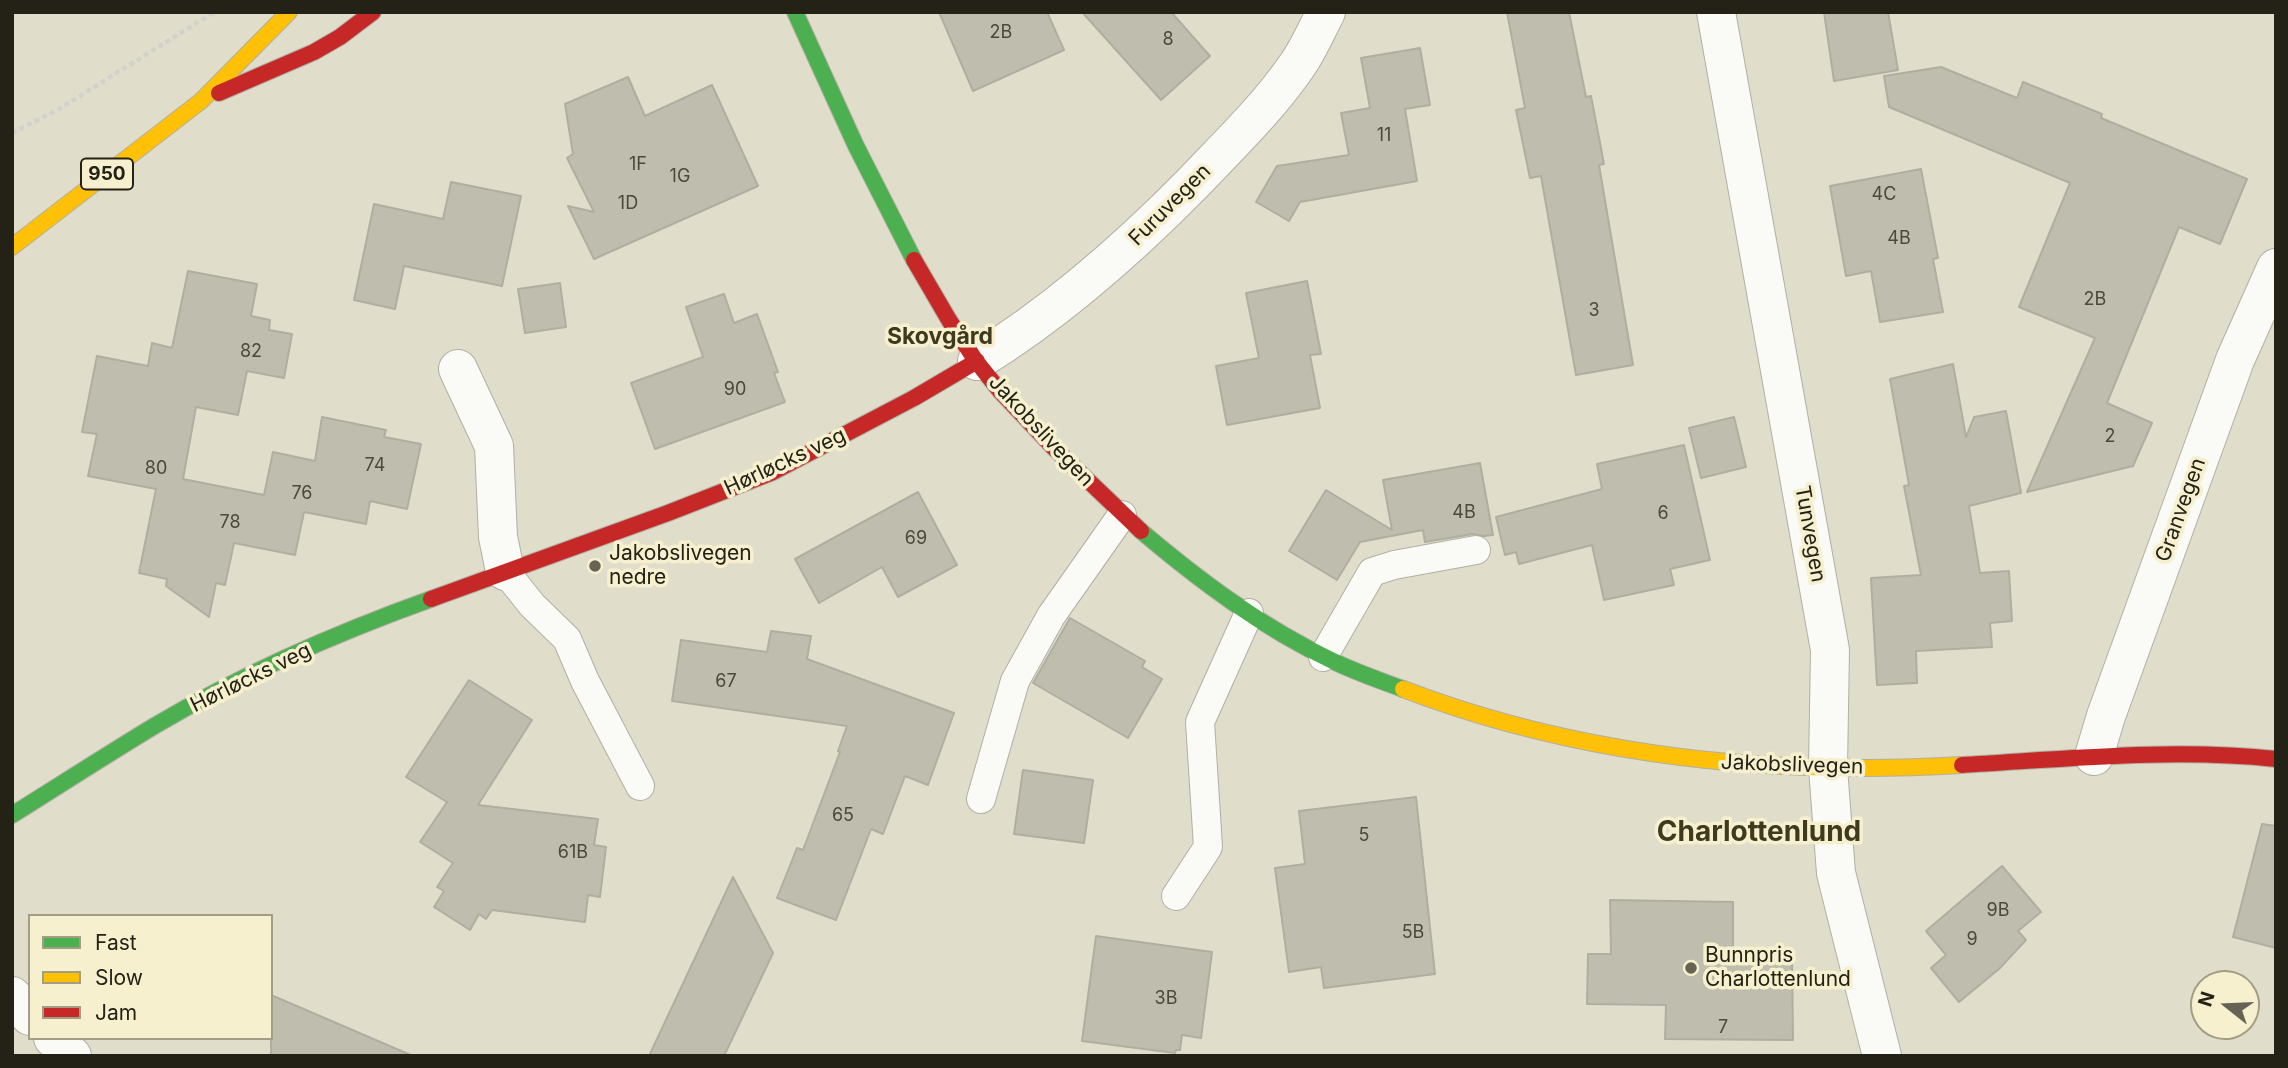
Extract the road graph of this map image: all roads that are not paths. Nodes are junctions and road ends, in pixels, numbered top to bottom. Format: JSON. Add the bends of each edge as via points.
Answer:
{"nodes":[{"id":1,"x":289,"y":12,"type":"edge"},
{"id":2,"x":373,"y":12,"type":"edge"},
{"id":3,"x":795,"y":12,"type":"edge"},
{"id":4,"x":1326,"y":12,"type":"edge"},
{"id":5,"x":1716,"y":12,"type":"edge"},
{"id":6,"x":201,"y":101,"type":"junction"},
{"id":7,"x":12,"y":247,"type":"edge"},
{"id":8,"x":2276,"y":268,"type":"edge"},
{"id":9,"x":977,"y":361,"type":"junction"},
{"id":10,"x":458,"y":369,"type":"dead end"},
{"id":11,"x":1122,"y":515,"type":"junction"},
{"id":12,"x":1476,"y":550,"type":"dead end"},
{"id":13,"x":505,"y":571,"type":"junction"},
{"id":14,"x":1249,"y":613,"type":"junction"},
{"id":15,"x":1323,"y":657,"type":"junction"},
{"id":16,"x":2094,"y":756,"type":"junction"},
{"id":17,"x":2276,"y":759,"type":"edge"},
{"id":18,"x":1828,"y":768,"type":"junction"},
{"id":19,"x":640,"y":786,"type":"dead end"},
{"id":20,"x":981,"y":799,"type":"dead end"},
{"id":21,"x":12,"y":815,"type":"edge"},
{"id":22,"x":1176,"y":896,"type":"dead end"},
{"id":23,"x":12,"y":996,"type":"edge"},
{"id":24,"x":28,"y":1014,"type":"edge"},
{"id":25,"x":55,"y":1040,"type":"edge"},
{"id":26,"x":72,"y":1056,"type":"edge"},
{"id":27,"x":1882,"y":1056,"type":"edge"}],
"edges":[{"from":1,"to":6,"type":"street","number":"950"},
{"from":2,"to":6,"type":"street","number":"950","via":[[314,52]]},
{"from":3,"to":9,"type":"street","name":"Jakobslivegen","via":[[865,165],[925,278]]},
{"from":4,"to":9,"type":"street","name":"Furuvegen","via":[[1300,62],[1257,116],[1152,225],[1079,290]]},
{"from":5,"to":18,"type":"street","name":"Tunvegen","via":[[1830,649]]},
{"from":6,"to":7,"type":"street","number":"950"},
{"from":8,"to":16,"type":"street","name":"Granvegen","via":[[2235,360]]},
{"from":9,"to":11,"type":"street","name":"Jakobslivegen","via":[[1013,406]]},
{"from":9,"to":13,"type":"street","name":"Hørløcks veg","via":[[773,471]]},
{"from":10,"to":13,"type":"street","via":[[494,446],[498,537]]},
{"from":11,"to":14,"type":"street","name":"Jakobslivegen"},
{"from":11,"to":20,"type":"lane","via":[[1051,616],[1015,681]]},
{"from":12,"to":15,"type":"lane","via":[[1372,572]]},
{"from":13,"to":19,"type":"lane","via":[[567,639]]},
{"from":13,"to":21,"type":"street","name":"Hørløcks veg","via":[[383,616],[276,663],[158,724]]},
{"from":14,"to":15,"type":"street","name":"Jakobslivegen"},
{"from":14,"to":22,"type":"lane","via":[[1200,722],[1208,847]]},
{"from":15,"to":18,"type":"street","name":"Jakobslivegen","via":[[1469,714],[1556,737],[1733,764]]},
{"from":16,"to":17,"type":"street","name":"Jakobslivegen"},
{"from":16,"to":18,"type":"street","name":"Jakobslivegen"},
{"from":18,"to":27,"type":"street","name":"Tunvegen","via":[[1836,873]]},
{"from":23,"to":24,"type":"street"},
{"from":25,"to":26,"type":"street"}]}
